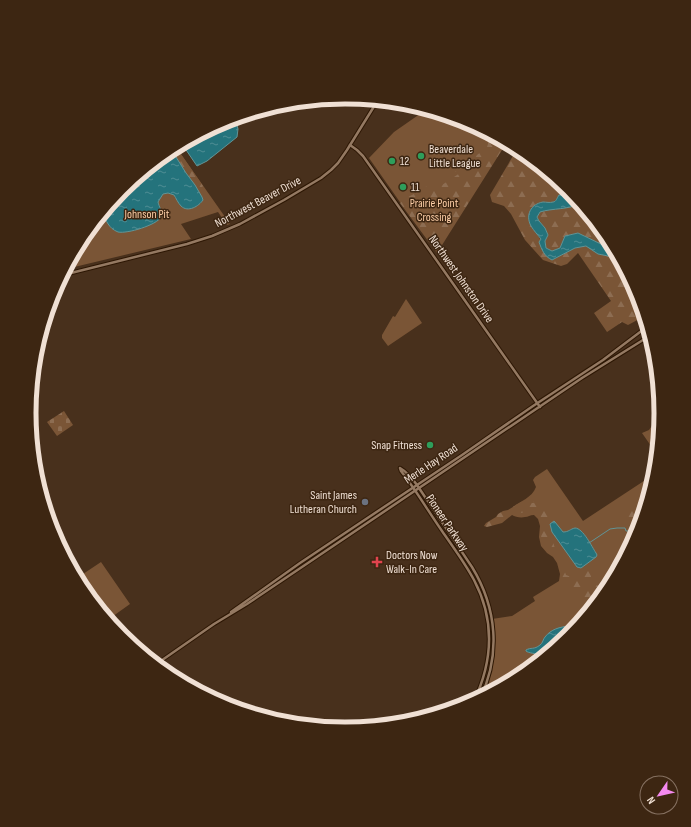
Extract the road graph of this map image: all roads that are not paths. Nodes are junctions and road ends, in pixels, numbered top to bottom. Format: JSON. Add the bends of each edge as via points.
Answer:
{"nodes":[{"id":1,"x":374,"y":106,"type":"edge"},
{"id":2,"x":350,"y":145,"type":"junction"},
{"id":3,"x":70,"y":272,"type":"edge"},
{"id":4,"x":643,"y":330,"type":"edge"},
{"id":5,"x":645,"y":338,"type":"edge"},
{"id":6,"x":537,"y":403,"type":"junction"},
{"id":7,"x":540,"y":407,"type":"junction"},
{"id":8,"x":416,"y":485,"type":"junction"},
{"id":9,"x":412,"y":487,"type":"junction"},
{"id":10,"x":419,"y":488,"type":"junction"},
{"id":11,"x":415,"y":491,"type":"junction"},
{"id":12,"x":224,"y":618,"type":"junction"},
{"id":13,"x":160,"y":661,"type":"edge"},
{"id":14,"x":483,"y":690,"type":"edge"},
{"id":15,"x":477,"y":693,"type":"edge"}],
"edges":[{"from":1,"to":2,"type":"main road","name":"Northwest Beaver Drive"},
{"from":2,"to":3,"type":"main road","name":"Northwest Beaver Drive","via":[[338,163],[321,178],[226,231],[187,244]]},
{"from":2,"to":6,"type":"main road","name":"Northwest Johnston Drive","via":[[364,157]]},
{"from":4,"to":6,"type":"main road","name":"Merle Hay Road"},
{"from":5,"to":7,"type":"main road","name":"Merle Hay Road"},
{"from":6,"to":7,"type":"main road","name":"Northwest Johnston Drive"},
{"from":6,"to":8,"type":"main road","name":"Merle Hay Road"},
{"from":7,"to":10,"type":"main road","name":"Merle Hay Road"},
{"from":8,"to":9,"type":"main road","name":"Merle Hay Road"},
{"from":8,"to":9,"type":"main road","name":"Pioneer Parkway","via":[[400,468]]},
{"from":8,"to":10,"type":"main road","name":"Pioneer Parkway"},
{"from":9,"to":11,"type":"main road","name":"Pioneer Parkway"},
{"from":9,"to":12,"type":"main road","name":"Merle Hay Road","via":[[286,572]]},
{"from":10,"to":11,"type":"main road","name":"Merle Hay Road"},
{"from":10,"to":14,"type":"main road","name":"Pioneer Parkway","via":[[484,588],[494,628],[491,668]]},
{"from":11,"to":12,"type":"main road","name":"Merle Hay Road"},
{"from":11,"to":15,"type":"main road","name":"Pioneer Parkway","via":[[470,574],[485,607],[489,629],[488,655]]},
{"from":12,"to":13,"type":"main road","name":"Merle Hay Road"}]}
